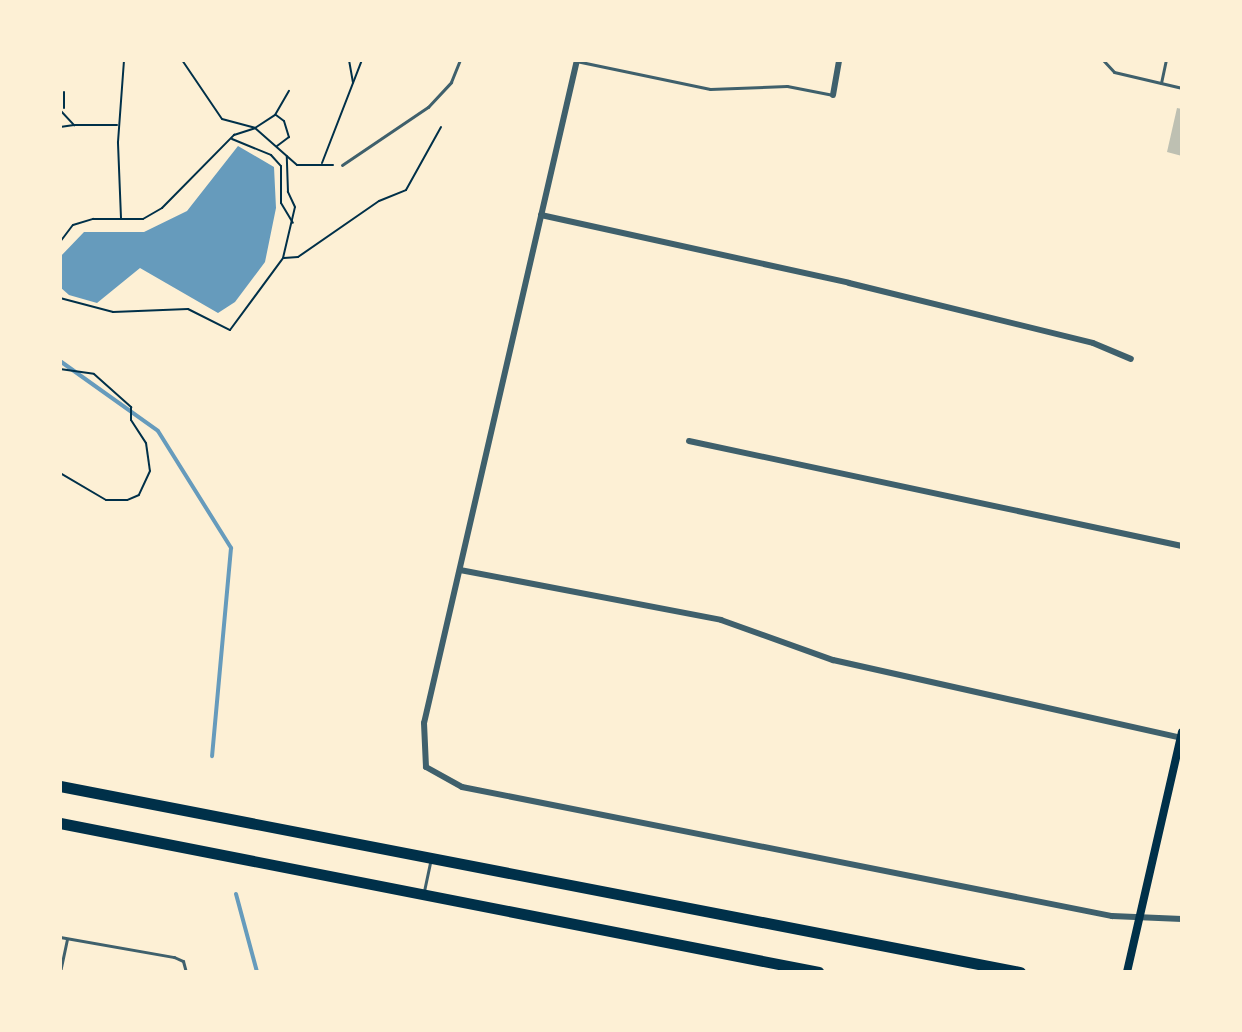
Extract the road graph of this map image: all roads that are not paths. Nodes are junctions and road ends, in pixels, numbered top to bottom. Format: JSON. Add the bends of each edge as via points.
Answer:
{"nodes":[{"id":1,"x":460,"y":60,"type":"edge"},
{"id":2,"x":839,"y":60,"type":"edge"},
{"id":3,"x":1103,"y":60,"type":"edge"},
{"id":4,"x":1166,"y":60,"type":"edge"},
{"id":5,"x":576,"y":61,"type":"edge"},
{"id":6,"x":1161,"y":83,"type":"junction"},
{"id":7,"x":1182,"y":88,"type":"edge"},
{"id":8,"x":833,"y":95,"type":"joint"},
{"id":9,"x":342,"y":165,"type":"road end"},
{"id":10,"x":541,"y":215,"type":"junction"},
{"id":11,"x":1131,"y":359,"type":"dead end"},
{"id":12,"x":689,"y":441,"type":"dead end"},
{"id":13,"x":1182,"y":546,"type":"edge"},
{"id":14,"x":460,"y":570,"type":"junction"},
{"id":15,"x":1181,"y":735,"type":"edge"},
{"id":16,"x":60,"y":786,"type":"edge"},
{"id":17,"x":60,"y":823,"type":"edge"},
{"id":18,"x":431,"y":857,"type":"junction"},
{"id":19,"x":423,"y":894,"type":"junction"},
{"id":20,"x":1140,"y":917,"type":"junction"},
{"id":21,"x":1182,"y":919,"type":"edge"},
{"id":22,"x":60,"y":937,"type":"edge"},
{"id":23,"x":67,"y":939,"type":"junction"},
{"id":24,"x":60,"y":972,"type":"edge"},
{"id":25,"x":186,"y":972,"type":"edge"},
{"id":26,"x":819,"y":972,"type":"edge"},
{"id":27,"x":1020,"y":972,"type":"edge"},
{"id":28,"x":1127,"y":972,"type":"edge"}],
"edges":[{"from":1,"to":9,"type":"lane","via":[[451,82],[428,107]]},
{"from":2,"to":8,"type":"street"},
{"from":3,"to":6,"type":"lane","via":[[1114,72]]},
{"from":4,"to":6,"type":"lane"},
{"from":5,"to":8,"type":"lane","via":[[710,89],[787,86]]},
{"from":5,"to":10,"type":"street"},
{"from":6,"to":7,"type":"lane"},
{"from":10,"to":11,"type":"street","via":[[849,283],[1093,343]]},
{"from":10,"to":14,"type":"street"},
{"from":12,"to":13,"type":"street"},
{"from":14,"to":15,"type":"street","via":[[721,620],[833,660]]},
{"from":14,"to":20,"type":"street","via":[[424,723],[426,767],[462,787],[1112,916]]},
{"from":15,"to":20,"type":"main road"},
{"from":16,"to":18,"type":"highway"},
{"from":17,"to":19,"type":"highway"},
{"from":18,"to":19,"type":"lane"},
{"from":18,"to":27,"type":"highway"},
{"from":19,"to":26,"type":"highway"},
{"from":20,"to":21,"type":"street"},
{"from":20,"to":28,"type":"main road"},
{"from":22,"to":23,"type":"lane"},
{"from":23,"to":24,"type":"lane"},
{"from":23,"to":25,"type":"lane","via":[[174,957],[183,961]]}]}
